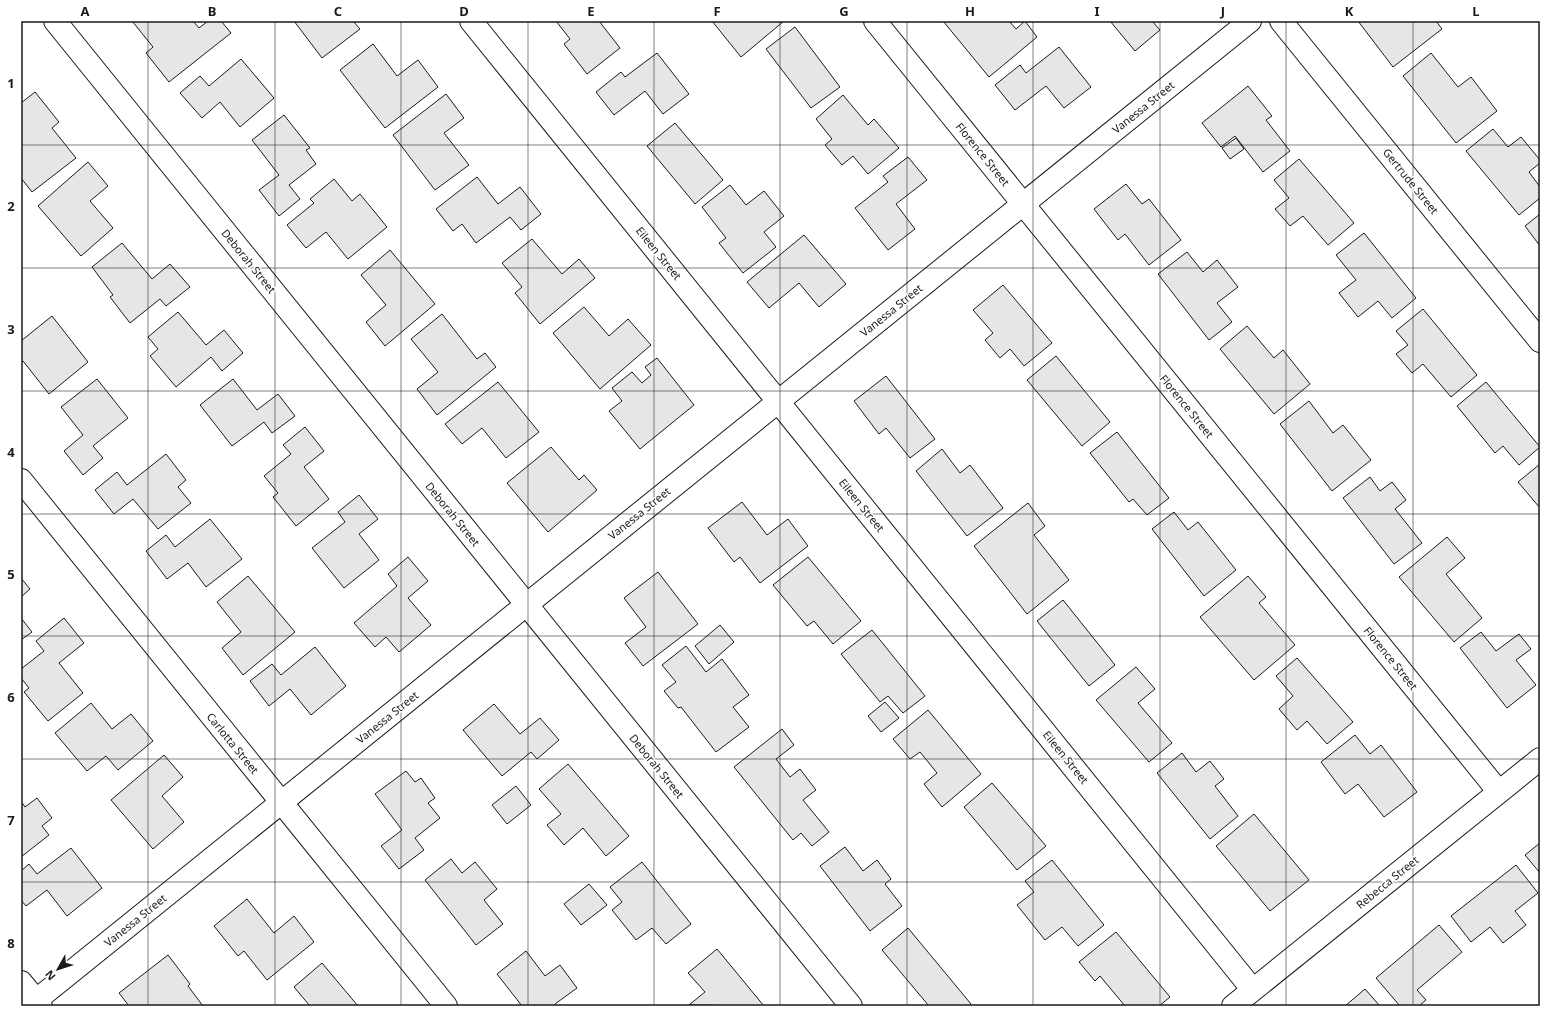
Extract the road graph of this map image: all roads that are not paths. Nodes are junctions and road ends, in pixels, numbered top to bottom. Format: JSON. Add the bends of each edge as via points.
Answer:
{"nodes":[{"id":1,"x":55,"y":21,"type":"edge"},
{"id":2,"x":471,"y":21,"type":"edge"},
{"id":3,"x":875,"y":21,"type":"edge"},
{"id":4,"x":1250,"y":21,"type":"edge"},
{"id":5,"x":1281,"y":21,"type":"edge"},
{"id":6,"x":1023,"y":203,"type":"junction"},
{"id":7,"x":1540,"y":342,"type":"edge"},
{"id":8,"x":778,"y":401,"type":"junction"},
{"id":9,"x":21,"y":480,"type":"edge"},
{"id":10,"x":526,"y":604,"type":"junction"},
{"id":11,"x":1540,"y":759,"type":"edge"},
{"id":12,"x":1499,"y":792,"type":"junction"},
{"id":13,"x":281,"y":802,"type":"junction"},
{"id":14,"x":21,"y":982,"type":"edge"},
{"id":15,"x":1253,"y":990,"type":"junction"},
{"id":16,"x":35,"y":1004,"type":"edge"},
{"id":17,"x":446,"y":1006,"type":"edge"},
{"id":18,"x":851,"y":1006,"type":"edge"},
{"id":19,"x":1233,"y":1006,"type":"edge"}],
"edges":[{"from":1,"to":10,"type":"street","name":"Deborah Street"},
{"from":2,"to":8,"type":"street","name":"Eileen Street"},
{"from":3,"to":6,"type":"street","name":"Florence Street"},
{"from":4,"to":6,"type":"street","name":"Vanessa Street"},
{"from":5,"to":7,"type":"street","name":"Gertrude Street"},
{"from":6,"to":8,"type":"street","name":"Vanessa Street"},
{"from":6,"to":12,"type":"street","name":"Florence Street"},
{"from":8,"to":10,"type":"street","name":"Vanessa Street"},
{"from":8,"to":15,"type":"street","name":"Eileen Street"},
{"from":9,"to":13,"type":"street","name":"Carlotta Street"},
{"from":10,"to":13,"type":"street","name":"Vanessa Street"},
{"from":10,"to":18,"type":"street","name":"Deborah Street"},
{"from":11,"to":12,"type":"street","name":"Rebecca Street"},
{"from":12,"to":15,"type":"street","name":"Rebecca Street"},
{"from":13,"to":16,"type":"street","name":"Vanessa Street"},
{"from":13,"to":17,"type":"street","name":"Carlotta Street"},
{"from":14,"to":16,"type":"street"},
{"from":15,"to":19,"type":"street","name":"Rebecca Street"}]}
